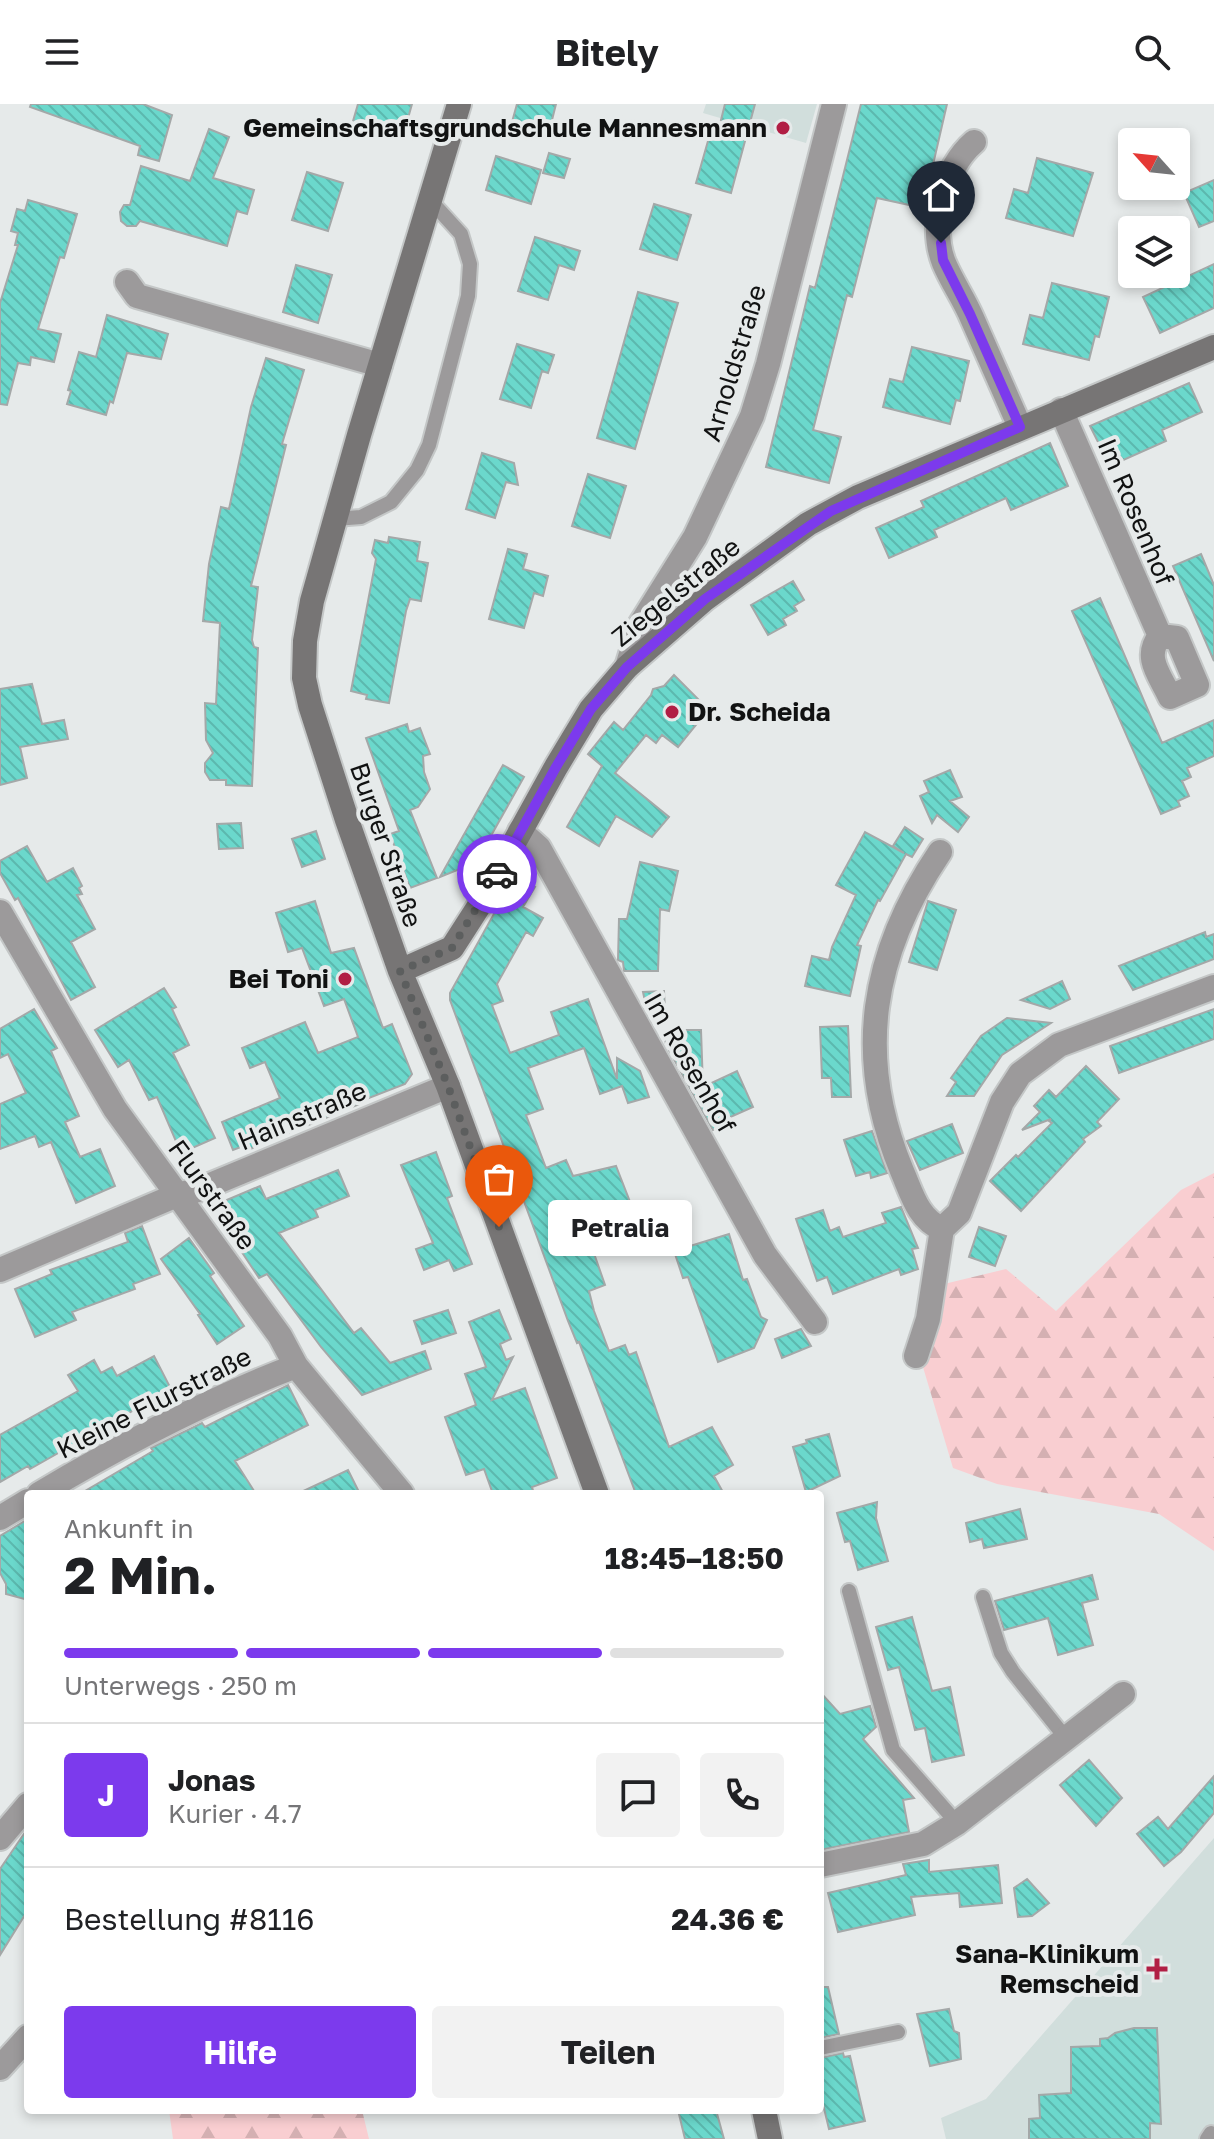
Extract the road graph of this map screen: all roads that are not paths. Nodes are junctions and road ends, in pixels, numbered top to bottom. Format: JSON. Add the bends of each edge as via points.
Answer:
{"nodes":[{"id":1,"x":459,"y":104,"type":"edge"},
{"id":2,"x":834,"y":104,"type":"edge"},
{"id":3,"x":974,"y":142,"type":"dead end"},
{"id":4,"x":430,"y":200,"type":"junction"},
{"id":5,"x":127,"y":282,"type":"dead end"},
{"id":6,"x":1214,"y":347,"type":"edge"},
{"id":7,"x":380,"y":365,"type":"junction"},
{"id":8,"x":1061,"y":410,"type":"junction"},
{"id":9,"x":1020,"y":427,"type":"junction"},
{"id":10,"x":335,"y":519,"type":"junction"},
{"id":11,"x":1160,"y":636,"type":"dead end"},
{"id":12,"x":627,"y":667,"type":"junction"},
{"id":13,"x":520,"y":831,"type":"junction"},
{"id":14,"x":940,"y":852,"type":"dead end"},
{"id":15,"x":0,"y":912,"type":"edge"},
{"id":16,"x":400,"y":971,"type":"junction"},
{"id":17,"x":1214,"y":987,"type":"edge"},
{"id":18,"x":448,"y":1086,"type":"junction"},
{"id":19,"x":177,"y":1195,"type":"junction"},
{"id":20,"x":942,"y":1229,"type":"junction"},
{"id":21,"x":0,"y":1270,"type":"edge"},
{"id":22,"x":815,"y":1322,"type":"dead end"},
{"id":23,"x":916,"y":1356,"type":"dead end"},
{"id":24,"x":296,"y":1366,"type":"junction"},
{"id":25,"x":46,"y":1490,"type":"edge"},
{"id":26,"x":399,"y":1490,"type":"edge"},
{"id":27,"x":596,"y":1490,"type":"edge"},
{"id":28,"x":24,"y":1503,"type":"edge"},
{"id":29,"x":0,"y":1518,"type":"edge"},
{"id":30,"x":849,"y":1591,"type":"dead end"},
{"id":31,"x":983,"y":1597,"type":"dead end"},
{"id":32,"x":1123,"y":1694,"type":"dead end"},
{"id":33,"x":1065,"y":1737,"type":"junction"},
{"id":34,"x":24,"y":1810,"type":"edge"},
{"id":35,"x":957,"y":1823,"type":"junction"},
{"id":36,"x":0,"y":1838,"type":"edge"},
{"id":37,"x":824,"y":1864,"type":"edge"},
{"id":38,"x":898,"y":2032,"type":"dead end"},
{"id":39,"x":24,"y":2041,"type":"edge"},
{"id":40,"x":824,"y":2047,"type":"edge"},
{"id":41,"x":0,"y":2068,"type":"edge"},
{"id":42,"x":765,"y":2114,"type":"edge"},
{"id":43,"x":770,"y":2139,"type":"edge"}],
"edges":[{"from":1,"to":4,"type":"main road","name":"Burger Straße"},
{"from":2,"to":12,"type":"street","name":"Arnoldstraße","via":[[752,416],[695,537],[640,625]]},
{"from":3,"to":9,"type":"street","via":[[945,187],[938,227],[943,260]]},
{"from":4,"to":7,"type":"main road","name":"Burger Straße"},
{"from":4,"to":10,"type":"lane","via":[[461,234],[470,264],[468,296],[429,445],[391,502],[361,517]]},
{"from":5,"to":7,"type":"street","via":[[137,296]]},
{"from":6,"to":8,"type":"main road","name":"Ziegelstraße"},
{"from":7,"to":10,"type":"main road","name":"Burger Straße"},
{"from":8,"to":9,"type":"main road","name":"Ziegelstraße"},
{"from":8,"to":11,"type":"street","name":"Im Rosenhof"},
{"from":9,"to":12,"type":"main road","name":"Ziegelstraße","via":[[808,524],[705,599]]},
{"from":10,"to":16,"type":"main road","name":"Burger Straße","via":[[312,601],[304,678]]},
{"from":12,"to":13,"type":"main road","name":"Ziegelstraße","via":[[591,709]]},
{"from":13,"to":16,"type":"main road","name":"Ziegelstraße","via":[[452,948]]},
{"from":13,"to":22,"type":"street","name":"Im Rosenhof","via":[[539,848],[765,1255]]},
{"from":14,"to":20,"type":"street","via":[[889,950],[874,1038],[881,1109],[899,1162],[918,1208],[929,1224]]},
{"from":15,"to":19,"type":"street","name":"Flurstraße","via":[[115,1109]]},
{"from":16,"to":18,"type":"main road","name":"Burger Straße"},
{"from":17,"to":20,"type":"street","via":[[1059,1045],[1020,1074],[1002,1102],[959,1213]]},
{"from":18,"to":19,"type":"street","name":"Hainstraße"},
{"from":18,"to":27,"type":"main road","name":"Burger Straße"},
{"from":19,"to":21,"type":"street","name":"Hainstraße"},
{"from":19,"to":24,"type":"street","name":"Flurstraße","via":[[280,1336]]},
{"from":20,"to":23,"type":"street","via":[[928,1319]]},
{"from":24,"to":25,"type":"street","name":"Kleine Flurstraße","via":[[192,1410]]},
{"from":24,"to":26,"type":"street","name":"Flurstraße"},
{"from":28,"to":29,"type":"street"},
{"from":30,"to":35,"type":"lane","via":[[893,1750]]},
{"from":31,"to":33,"type":"lane","via":[[1007,1663]]},
{"from":32,"to":33,"type":"street"},
{"from":33,"to":35,"type":"street"},
{"from":34,"to":36,"type":"street"},
{"from":35,"to":37,"type":"street","via":[[923,1844]]},
{"from":38,"to":40,"type":"lane"},
{"from":39,"to":41,"type":"street"},
{"from":42,"to":43,"type":"main road"}]}
